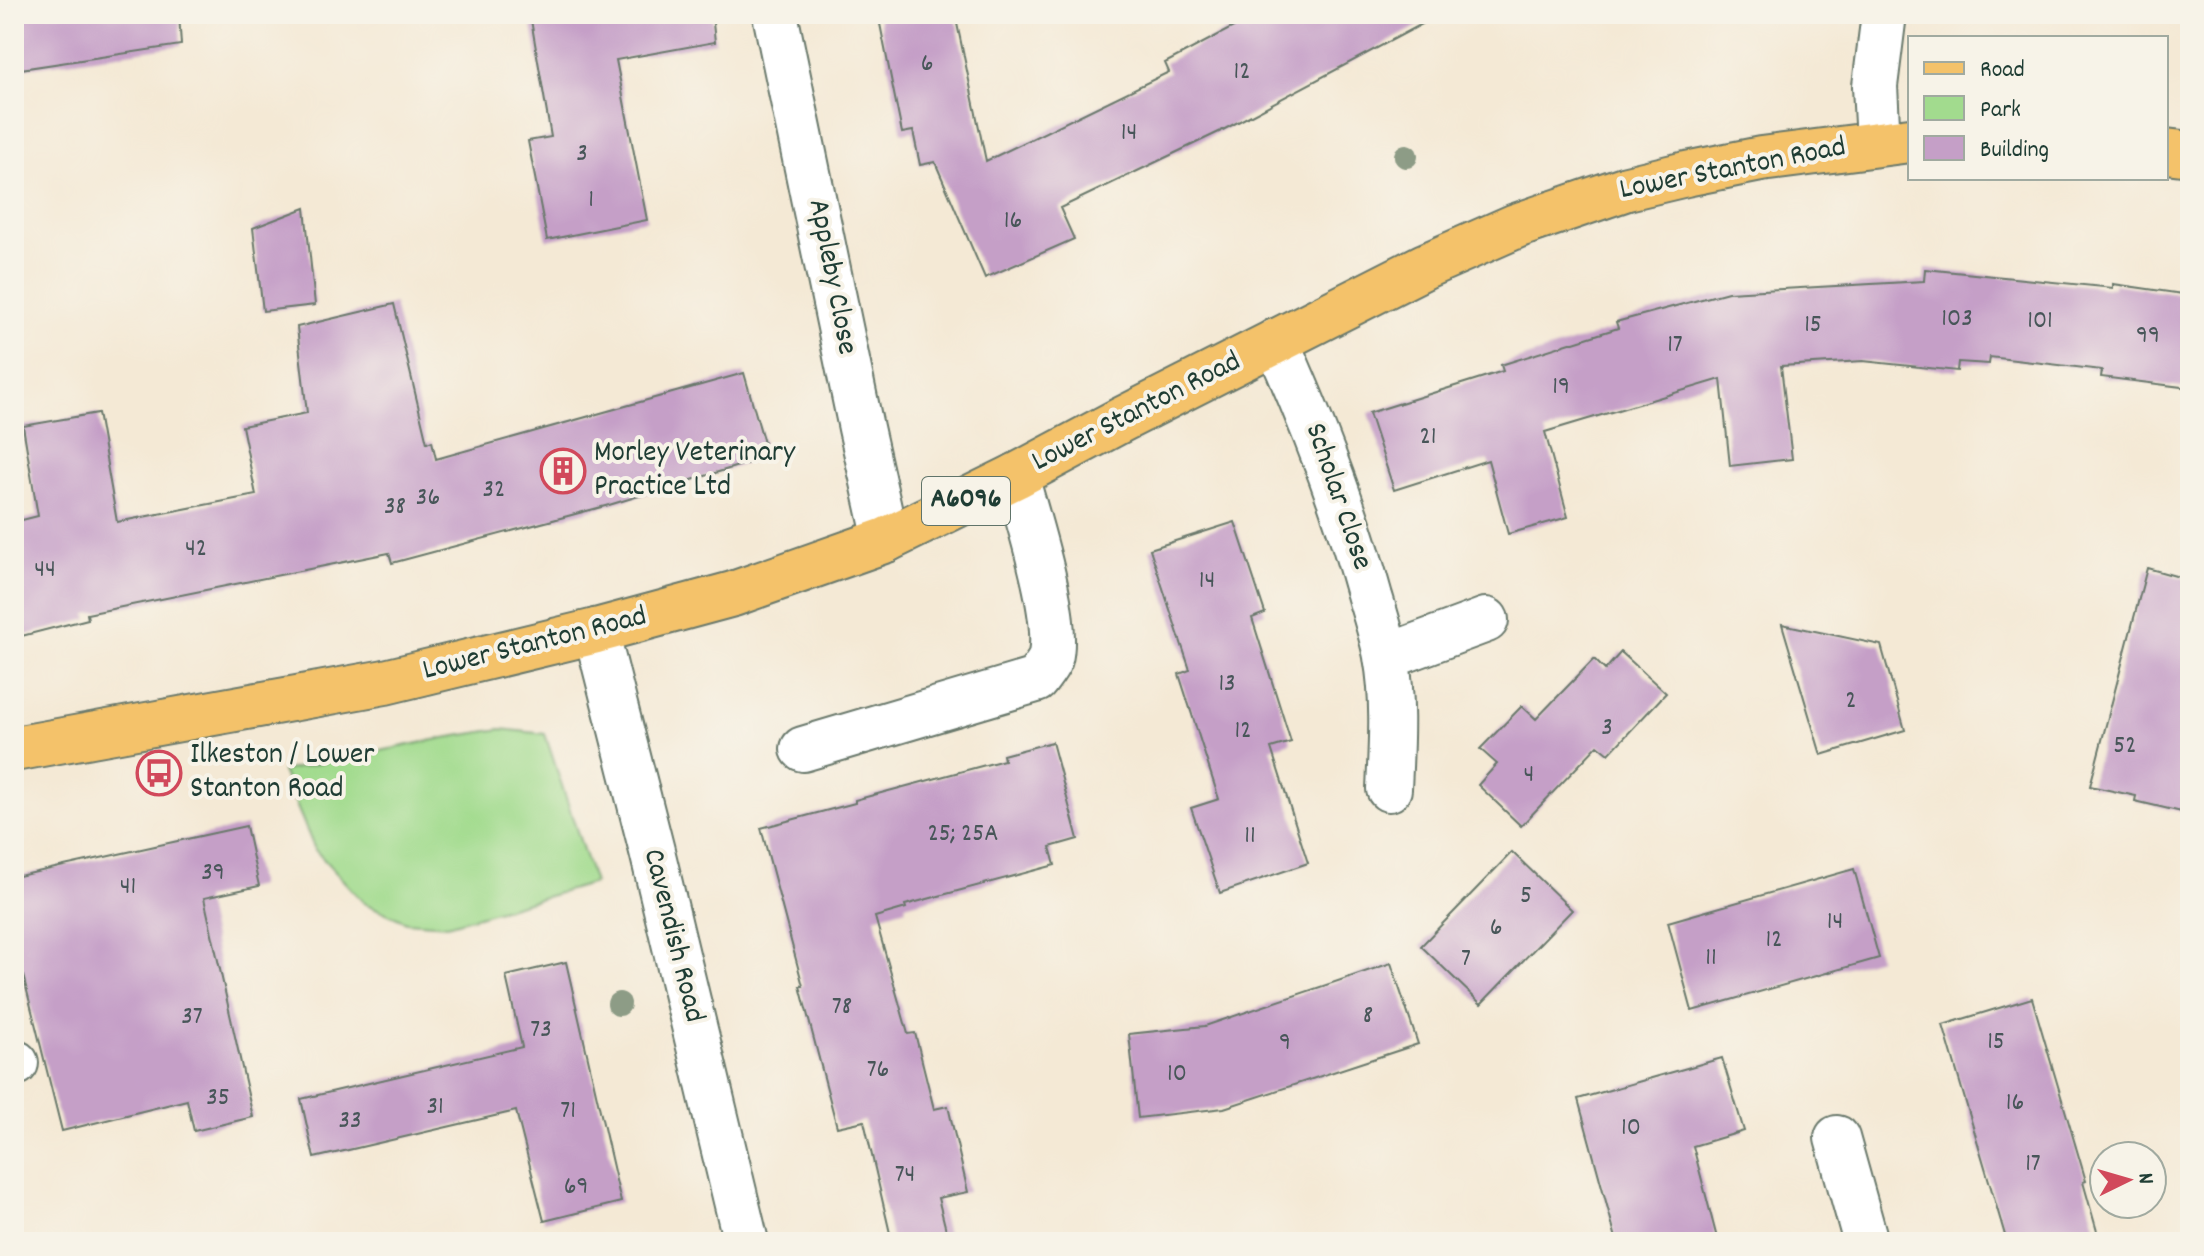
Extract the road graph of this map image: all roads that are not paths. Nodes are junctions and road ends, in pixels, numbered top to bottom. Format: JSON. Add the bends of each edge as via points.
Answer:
{"nodes":[{"id":1,"x":775,"y":14,"type":"edge"},
{"id":2,"x":1884,"y":14,"type":"edge"},
{"id":3,"x":1894,"y":141,"type":"edge"},
{"id":4,"x":2168,"y":151,"type":"edge"},
{"id":5,"x":2190,"y":154,"type":"edge"},
{"id":6,"x":1276,"y":341,"type":"junction"},
{"id":7,"x":1016,"y":476,"type":"junction"},
{"id":8,"x":886,"y":540,"type":"junction"},
{"id":9,"x":1486,"y":620,"type":"dead end"},
{"id":10,"x":596,"y":631,"type":"junction"},
{"id":11,"x":1386,"y":657,"type":"junction"},
{"id":12,"x":14,"y":749,"type":"edge"},
{"id":13,"x":803,"y":749,"type":"dead end"},
{"id":14,"x":1389,"y":789,"type":"dead end"},
{"id":15,"x":1837,"y":1138,"type":"dead end"},
{"id":16,"x":746,"y":1242,"type":"edge"},
{"id":17,"x":1866,"y":1242,"type":"edge"}],
"edges":[{"from":1,"to":8,"type":"street","name":"Appleby Close"},
{"from":2,"to":3,"type":"street","via":[[1875,86]]},
{"from":3,"to":6,"type":"main road","name":"Lower Stanton Road","number":"A6096","via":[[1761,159],[1572,205],[1425,266]]},
{"from":4,"to":5,"type":"main road"},
{"from":6,"to":7,"type":"main road","name":"Lower Stanton Road","number":"A6096"},
{"from":6,"to":11,"type":"street","name":"Scholar Close","via":[[1331,475]]},
{"from":7,"to":8,"type":"main road","name":"Lower Stanton Road","number":"A6096"},
{"from":7,"to":13,"type":"street","via":[[1053,635],[1049,660],[1036,680]]},
{"from":8,"to":10,"type":"main road","name":"Lower Stanton Road","number":"A6096","via":[[733,594]]},
{"from":9,"to":11,"type":"street"},
{"from":10,"to":12,"type":"main road","name":"Lower Stanton Road","number":"A6096","via":[[385,682]]},
{"from":10,"to":16,"type":"street","name":"Cavendish Road"},
{"from":11,"to":14,"type":"street","name":"Scholar Close"},
{"from":15,"to":17,"type":"street"}]}
